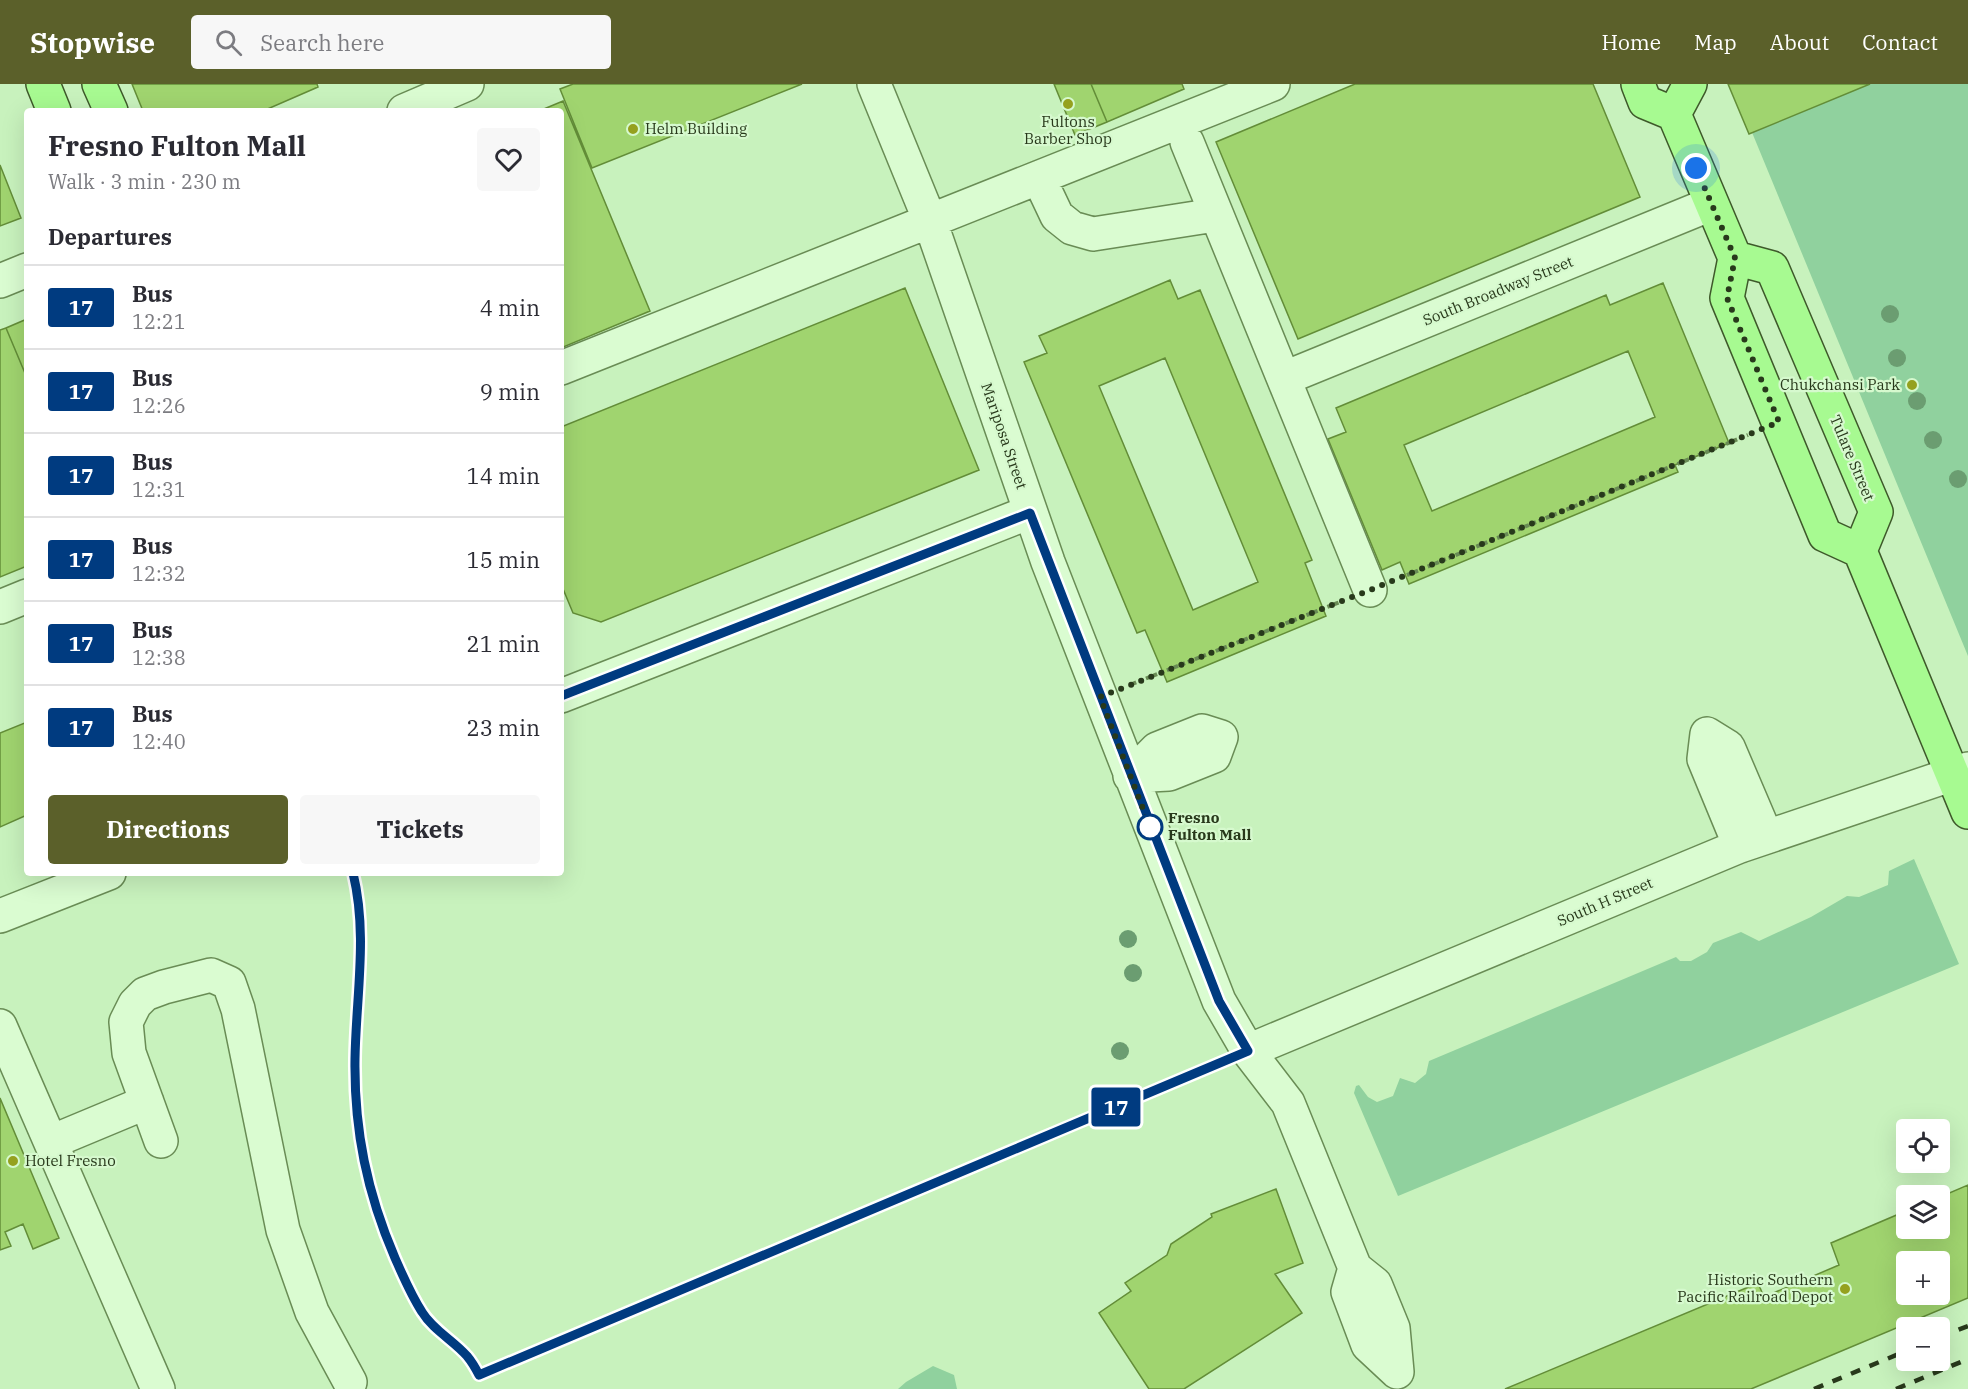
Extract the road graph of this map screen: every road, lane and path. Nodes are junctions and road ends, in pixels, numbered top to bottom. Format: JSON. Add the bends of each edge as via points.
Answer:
{"nodes":[{"id":1,"x":43,"y":84,"type":"edge"},
{"id":2,"x":99,"y":84,"type":"edge"},
{"id":3,"x":467,"y":84,"type":"edge"},
{"id":4,"x":874,"y":84,"type":"edge"},
{"id":5,"x":1273,"y":84,"type":"edge"},
{"id":6,"x":1638,"y":84,"type":"edge"},
{"id":7,"x":1690,"y":84,"type":"edge"},
{"id":8,"x":53,"y":108,"type":"edge"},
{"id":9,"x":110,"y":108,"type":"edge"},
{"id":10,"x":411,"y":108,"type":"edge"},
{"id":11,"x":1674,"y":114,"type":"junction"},
{"id":12,"x":1187,"y":142,"type":"dead end"},
{"id":13,"x":1039,"y":178,"type":"junction"},
{"id":14,"x":1711,"y":204,"type":"junction"},
{"id":15,"x":1215,"y":214,"type":"junction"},
{"id":16,"x":930,"y":221,"type":"junction"},
{"id":17,"x":1735,"y":258,"type":"junction"},
{"id":18,"x":24,"y":271,"type":"edge"},
{"id":19,"x":0,"y":280,"type":"edge"},
{"id":20,"x":564,"y":367,"type":"edge"},
{"id":21,"x":1285,"y":378,"type":"junction"},
{"id":22,"x":1779,"y":422,"type":"junction"},
{"id":23,"x":1030,"y":513,"type":"junction"},
{"id":24,"x":1860,"y":551,"type":"junction"},
{"id":25,"x":1370,"y":590,"type":"junction"},
{"id":26,"x":24,"y":597,"type":"edge"},
{"id":27,"x":0,"y":607,"type":"edge"},
{"id":28,"x":564,"y":695,"type":"edge"},
{"id":29,"x":1100,"y":697,"type":"junction"},
{"id":30,"x":1960,"y":772,"type":"edge"},
{"id":31,"x":1968,"y":812,"type":"edge"},
{"id":32,"x":101,"y":876,"type":"edge"},
{"id":33,"x":0,"y":916,"type":"edge"},
{"id":34,"x":0,"y":1026,"type":"edge"},
{"id":35,"x":1248,"y":1051,"type":"junction"},
{"id":36,"x":147,"y":1102,"type":"junction"},
{"id":37,"x":161,"y":1141,"type":"dead end"},
{"id":38,"x":51,"y":1142,"type":"junction"},
{"id":39,"x":1355,"y":1268,"type":"dead end"},
{"id":40,"x":350,"y":1382,"type":"dead end"},
{"id":41,"x":158,"y":1389,"type":"edge"}],
"edges":[{"from":1,"to":8,"type":"main road"},
{"from":2,"to":9,"type":"main road"},
{"from":3,"to":10,"type":"street"},
{"from":4,"to":16,"type":"street","name":"Mariposa Street"},
{"from":5,"to":13,"type":"street"},
{"from":6,"to":11,"type":"main road","via":[[1645,102]]},
{"from":7,"to":11,"type":"main road"},
{"from":11,"to":14,"type":"main road"},
{"from":12,"to":15,"type":"street"},
{"from":13,"to":15,"type":"street","via":[[1057,216],[1072,228],[1093,234]]},
{"from":13,"to":16,"type":"street"},
{"from":14,"to":17,"type":"main road"},
{"from":14,"to":21,"type":"street","name":"South Broadway Street"},
{"from":15,"to":21,"type":"street"},
{"from":16,"to":20,"type":"street"},
{"from":16,"to":23,"type":"street","name":"Mariposa Street"},
{"from":17,"to":22,"type":"main road","via":[[1727,298]]},
{"from":17,"to":24,"type":"main road","name":"Tulare Street","via":[[1772,268],[1876,513]]},
{"from":18,"to":19,"type":"street"},
{"from":21,"to":25,"type":"street"},
{"from":22,"to":24,"type":"main road","via":[[1825,535]]},
{"from":22,"to":25,"type":"path"},
{"from":23,"to":28,"type":"street"},
{"from":23,"to":29,"type":"street","name":"Mariposa Street"},
{"from":24,"to":30,"type":"main road"},
{"from":25,"to":29,"type":"path"},
{"from":26,"to":27,"type":"street"},
{"from":29,"to":35,"type":"street","name":"Mariposa Street","via":[[1219,1001]]},
{"from":30,"to":31,"type":"main road"},
{"from":30,"to":35,"type":"street","name":"South H Street","via":[[1753,841]]},
{"from":32,"to":33,"type":"street"},
{"from":34,"to":38,"type":"street"},
{"from":35,"to":39,"type":"street","name":"Mariposa Street","via":[[1288,1103]]},
{"from":36,"to":37,"type":"street"},
{"from":36,"to":38,"type":"street"},
{"from":36,"to":40,"type":"street","via":[[129,1053],[126,1022],[135,1004],[154,990],[211,975],[229,983],[238,1009],[283,1230],[312,1312]]},
{"from":38,"to":41,"type":"street"}]}
